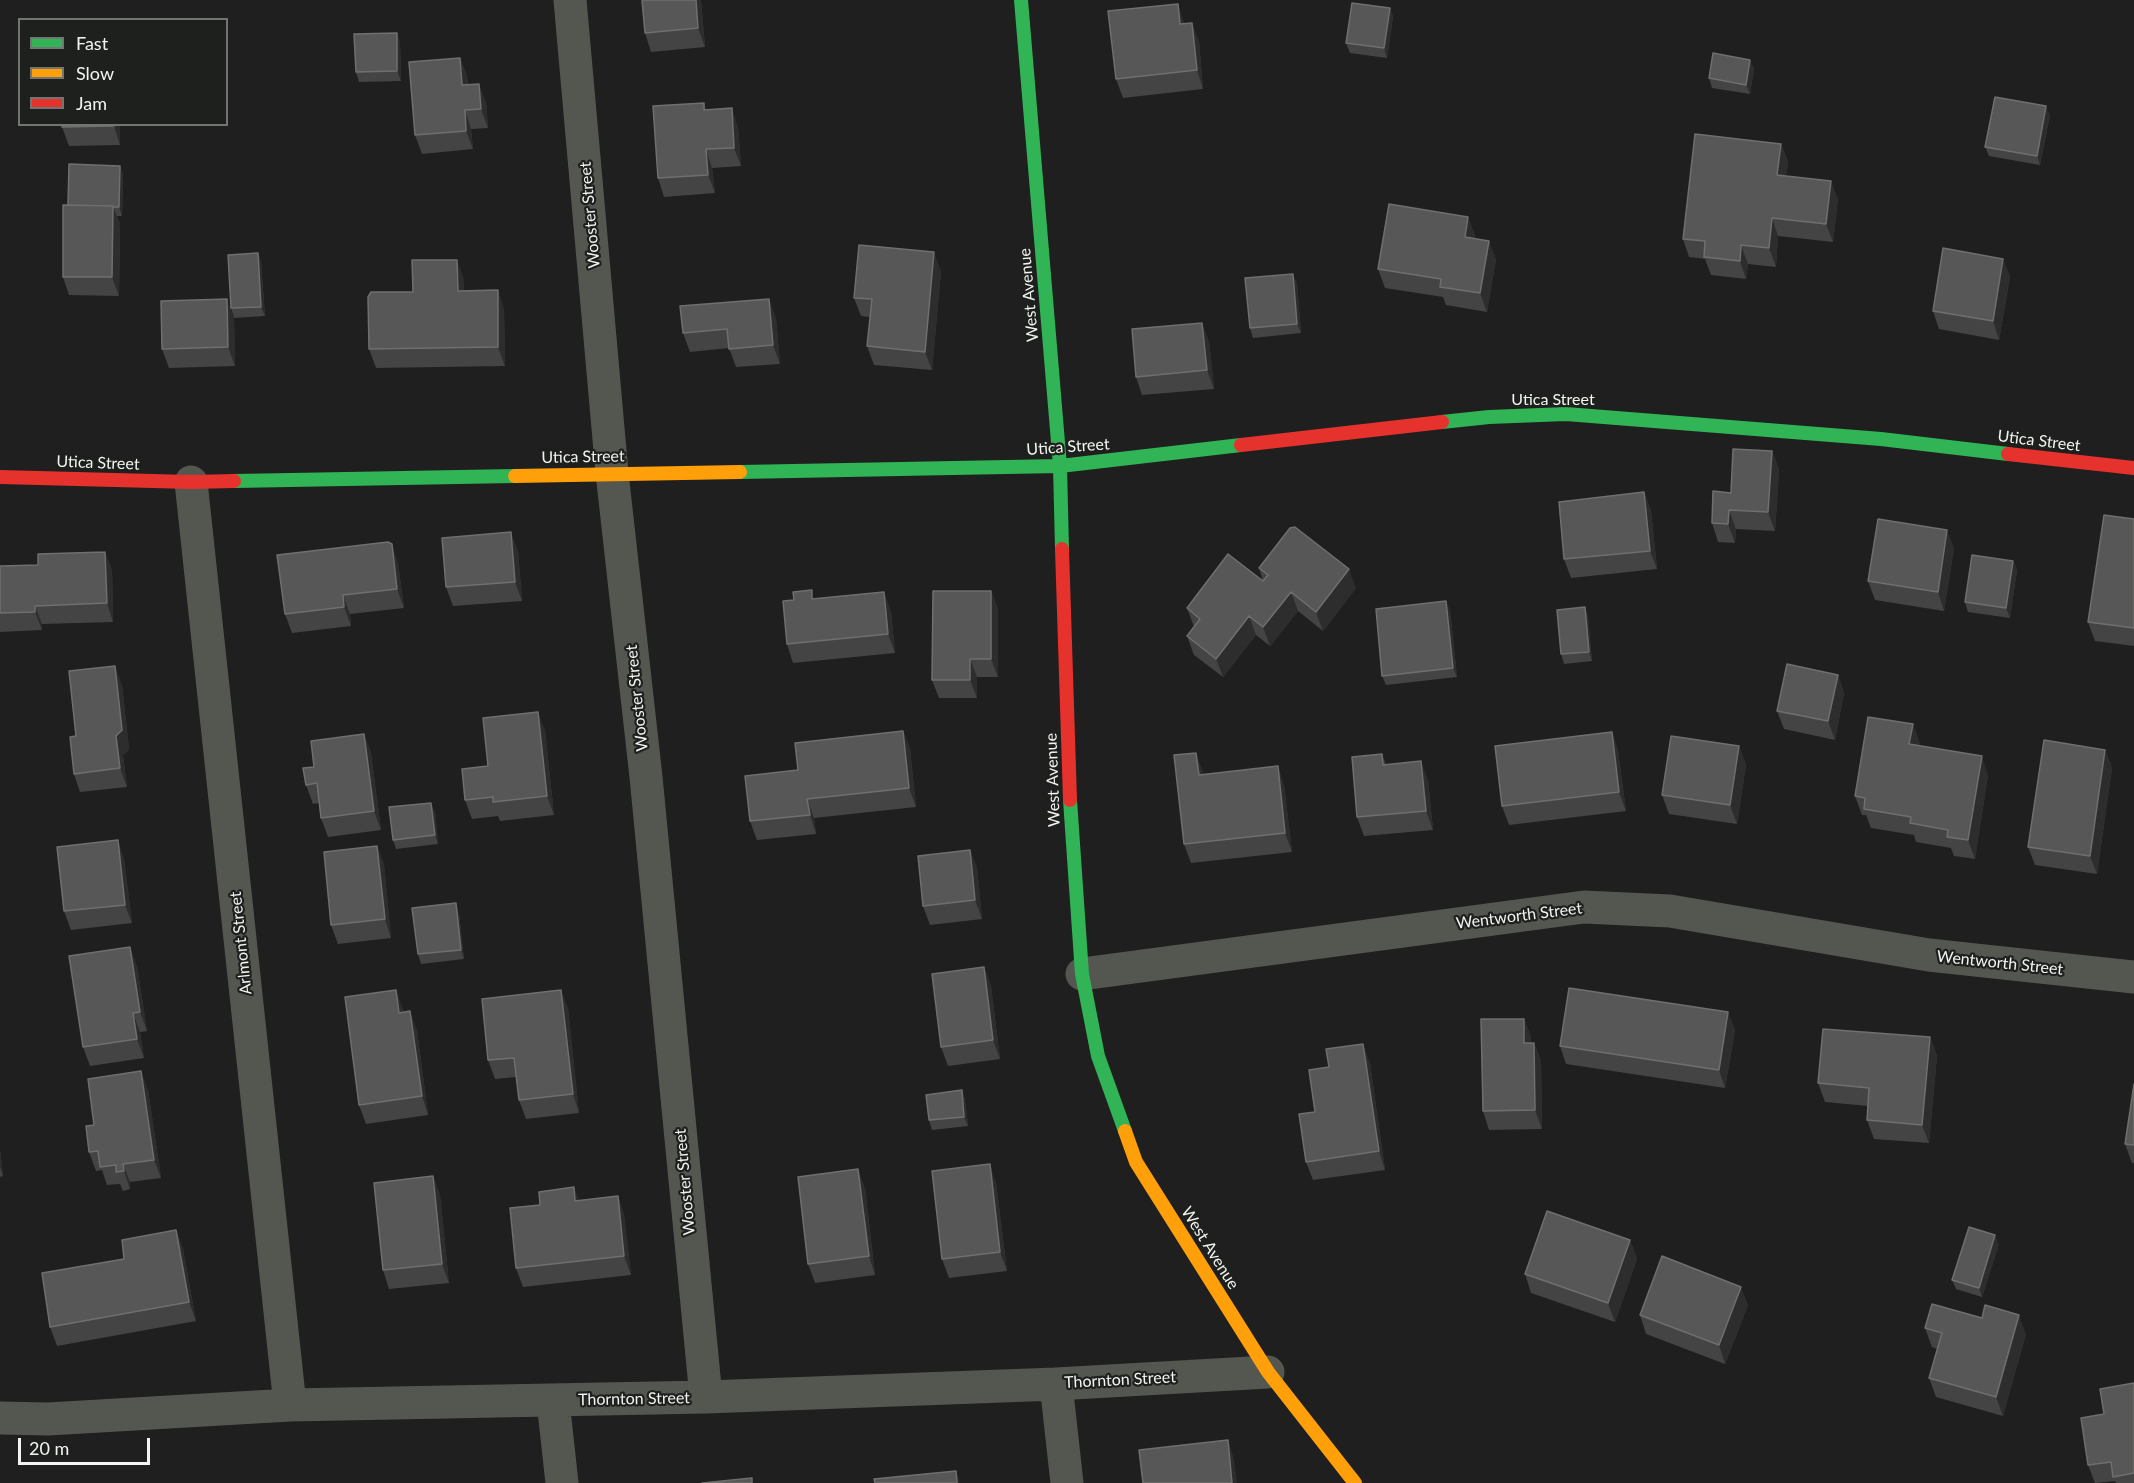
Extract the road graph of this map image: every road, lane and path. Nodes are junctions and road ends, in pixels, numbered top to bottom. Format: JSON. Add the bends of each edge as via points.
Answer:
{"nodes":[{"id":1,"x":570,"y":0,"type":"edge"},
{"id":2,"x":1022,"y":0,"type":"edge"},
{"id":3,"x":1060,"y":466,"type":"junction"},
{"id":4,"x":2134,"y":468,"type":"edge"},
{"id":5,"x":612,"y":473,"type":"junction"},
{"id":6,"x":0,"y":477,"type":"edge"},
{"id":7,"x":191,"y":482,"type":"junction"},
{"id":8,"x":1082,"y":974,"type":"junction"},
{"id":9,"x":2134,"y":977,"type":"edge"},
{"id":10,"x":1268,"y":1372,"type":"junction"},
{"id":11,"x":1056,"y":1384,"type":"junction"},
{"id":12,"x":706,"y":1397,"type":"junction"},
{"id":13,"x":553,"y":1401,"type":"junction"},
{"id":14,"x":291,"y":1405,"type":"junction"},
{"id":15,"x":0,"y":1418,"type":"edge"},
{"id":16,"x":562,"y":1483,"type":"edge"},
{"id":17,"x":1066,"y":1483,"type":"edge"},
{"id":18,"x":1355,"y":1483,"type":"edge"}],
"edges":[{"from":1,"to":5,"type":"street","name":"Wooster Street"},
{"from":2,"to":3,"type":"street","name":"West Avenue"},
{"from":3,"to":4,"type":"street","name":"Utica Street","via":[[1489,417],[1566,414],[1881,439]]},
{"from":3,"to":5,"type":"street","name":"Utica Street"},
{"from":3,"to":8,"type":"street","name":"West Avenue","via":[[1069,792]]},
{"from":5,"to":7,"type":"street","name":"Utica Street"},
{"from":5,"to":12,"type":"street","name":"Wooster Street","via":[[646,777]]},
{"from":6,"to":7,"type":"street","name":"Utica Street"},
{"from":7,"to":14,"type":"street","name":"Arlmont Street"},
{"from":8,"to":9,"type":"street","name":"Wentworth Street","via":[[1584,907],[1670,911],[1929,955]]},
{"from":8,"to":10,"type":"street","name":"West Avenue","via":[[1098,1056],[1136,1162]]},
{"from":10,"to":11,"type":"street","name":"Thornton Street"},
{"from":10,"to":18,"type":"street","name":"West Avenue"},
{"from":11,"to":12,"type":"street","name":"Thornton Street"},
{"from":11,"to":17,"type":"street"},
{"from":12,"to":13,"type":"street","name":"Thornton Street"},
{"from":13,"to":14,"type":"street","name":"Thornton Street"},
{"from":13,"to":16,"type":"street"},
{"from":14,"to":15,"type":"street","name":"Thornton Street","via":[[48,1419]]}]}
